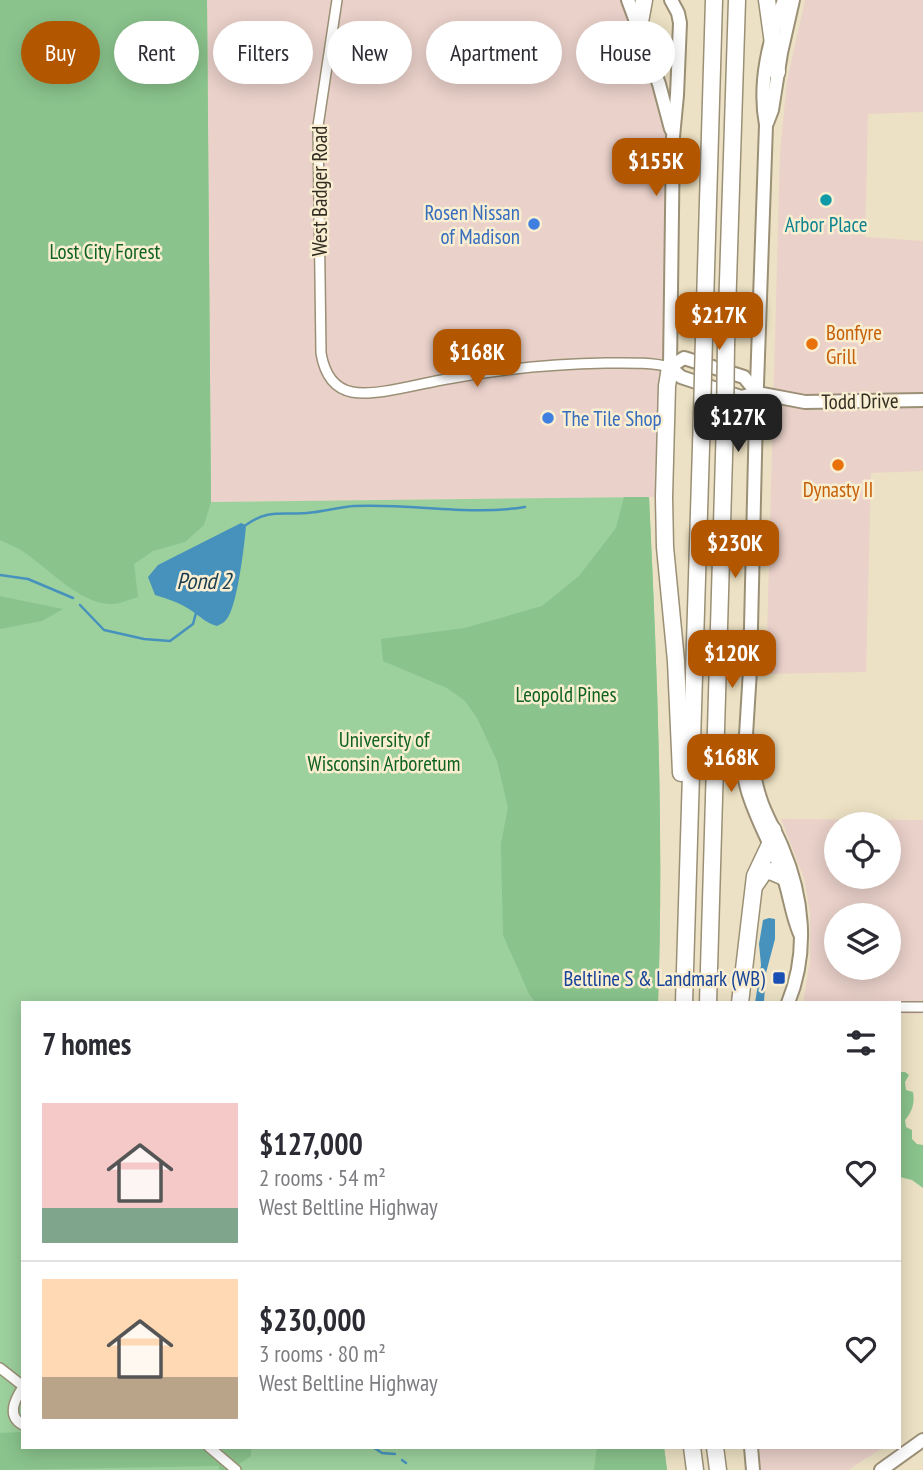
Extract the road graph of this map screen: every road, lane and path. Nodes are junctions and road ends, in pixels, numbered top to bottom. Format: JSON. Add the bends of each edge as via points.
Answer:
{"nodes":[{"id":1,"x":337,"y":0,"type":"edge"},
{"id":2,"x":628,"y":0,"type":"edge"},
{"id":3,"x":644,"y":0,"type":"edge"},
{"id":4,"x":671,"y":0,"type":"edge"},
{"id":5,"x":714,"y":0,"type":"edge"},
{"id":6,"x":737,"y":0,"type":"edge"},
{"id":7,"x":767,"y":0,"type":"edge"},
{"id":8,"x":784,"y":0,"type":"edge"},
{"id":9,"x":793,"y":0,"type":"edge"},
{"id":10,"x":635,"y":21,"type":"edge"},
{"id":11,"x":640,"y":21,"type":"edge"},
{"id":12,"x":772,"y":32,"type":"junction"},
{"id":13,"x":777,"y":72,"type":"junction"},
{"id":14,"x":659,"y":84,"type":"edge"},
{"id":15,"x":766,"y":125,"type":"junction"},
{"id":16,"x":673,"y":136,"type":"junction"},
{"id":17,"x":670,"y":367,"type":"junction"},
{"id":18,"x":332,"y":381,"type":"joint"},
{"id":19,"x":757,"y":393,"type":"junction"},
{"id":20,"x":923,"y":400,"type":"edge"},
{"id":21,"x":772,"y":837,"type":"junction"},
{"id":22,"x":784,"y":877,"type":"junction"},
{"id":23,"x":753,"y":887,"type":"junction"},
{"id":24,"x":687,"y":908,"type":"junction"},
{"id":25,"x":800,"y":934,"type":"junction"},
{"id":26,"x":684,"y":1001,"type":"edge"},
{"id":27,"x":708,"y":1001,"type":"edge"},
{"id":28,"x":740,"y":1001,"type":"edge"},
{"id":29,"x":789,"y":1001,"type":"edge"},
{"id":30,"x":901,"y":1007,"type":"edge"},
{"id":31,"x":923,"y":1007,"type":"edge"},
{"id":32,"x":0,"y":1368,"type":"edge"},
{"id":33,"x":21,"y":1384,"type":"edge"},
{"id":34,"x":21,"y":1390,"type":"edge"},
{"id":35,"x":21,"y":1424,"type":"edge"},
{"id":36,"x":923,"y":1440,"type":"edge"},
{"id":37,"x":211,"y":1449,"type":"edge"},
{"id":38,"x":692,"y":1449,"type":"edge"},
{"id":39,"x":716,"y":1449,"type":"edge"},
{"id":40,"x":751,"y":1449,"type":"edge"},
{"id":41,"x":236,"y":1470,"type":"edge"},
{"id":42,"x":695,"y":1470,"type":"edge"},
{"id":43,"x":718,"y":1470,"type":"edge"},
{"id":44,"x":753,"y":1470,"type":"edge"},
{"id":45,"x":881,"y":1470,"type":"edge"}],
"edges":[{"from":1,"to":18,"type":"street","name":"West Badger Road","via":[[318,126],[321,353],[323,368]]},
{"from":2,"to":10,"type":"street"},
{"from":3,"to":11,"type":"highway"},
{"from":4,"to":16,"type":"street","via":[[680,23]]},
{"from":5,"to":24,"type":"highway","bridge":true},
{"from":6,"to":27,"type":"highway","bridge":true},
{"from":7,"to":12,"type":"highway"},
{"from":8,"to":12,"type":"street"},
{"from":9,"to":13,"type":"street"},
{"from":12,"to":13,"type":"highway"},
{"from":12,"to":15,"type":"street","via":[[764,87]]},
{"from":13,"to":15,"type":"street"},
{"from":14,"to":16,"type":"street"},
{"from":15,"to":19,"type":"street"},
{"from":16,"to":17,"type":"street"},
{"from":17,"to":18,"type":"street","name":"Todd Drive","via":[[647,363],[540,365],[354,393]]},
{"from":17,"to":19,"type":"street","name":"Todd Drive","via":[[681,377],[741,397]]},
{"from":17,"to":19,"type":"street","name":"Todd Drive","via":[[684,358],[744,377]]},
{"from":17,"to":24,"type":"highway","via":[[664,537],[678,702]]},
{"from":19,"to":20,"type":"street","name":"Todd Drive","via":[[805,402]]},
{"from":19,"to":21,"type":"street","via":[[750,650],[742,748],[752,807]]},
{"from":21,"to":22,"type":"street"},
{"from":21,"to":23,"type":"highway"},
{"from":21,"to":25,"type":"street","via":[[791,868],[802,920]]},
{"from":22,"to":23,"type":"highway","via":[[764,872]]},
{"from":22,"to":25,"type":"street"},
{"from":23,"to":28,"type":"highway"},
{"from":24,"to":26,"type":"highway"},
{"from":25,"to":29,"type":"street"},
{"from":30,"to":31,"type":"street"},
{"from":32,"to":33,"type":"street"},
{"from":34,"to":35,"type":"street","via":[[13,1408]]},
{"from":36,"to":45,"type":"street"},
{"from":37,"to":41,"type":"street"},
{"from":38,"to":42,"type":"highway"},
{"from":39,"to":43,"type":"highway"},
{"from":40,"to":44,"type":"street"}]}
